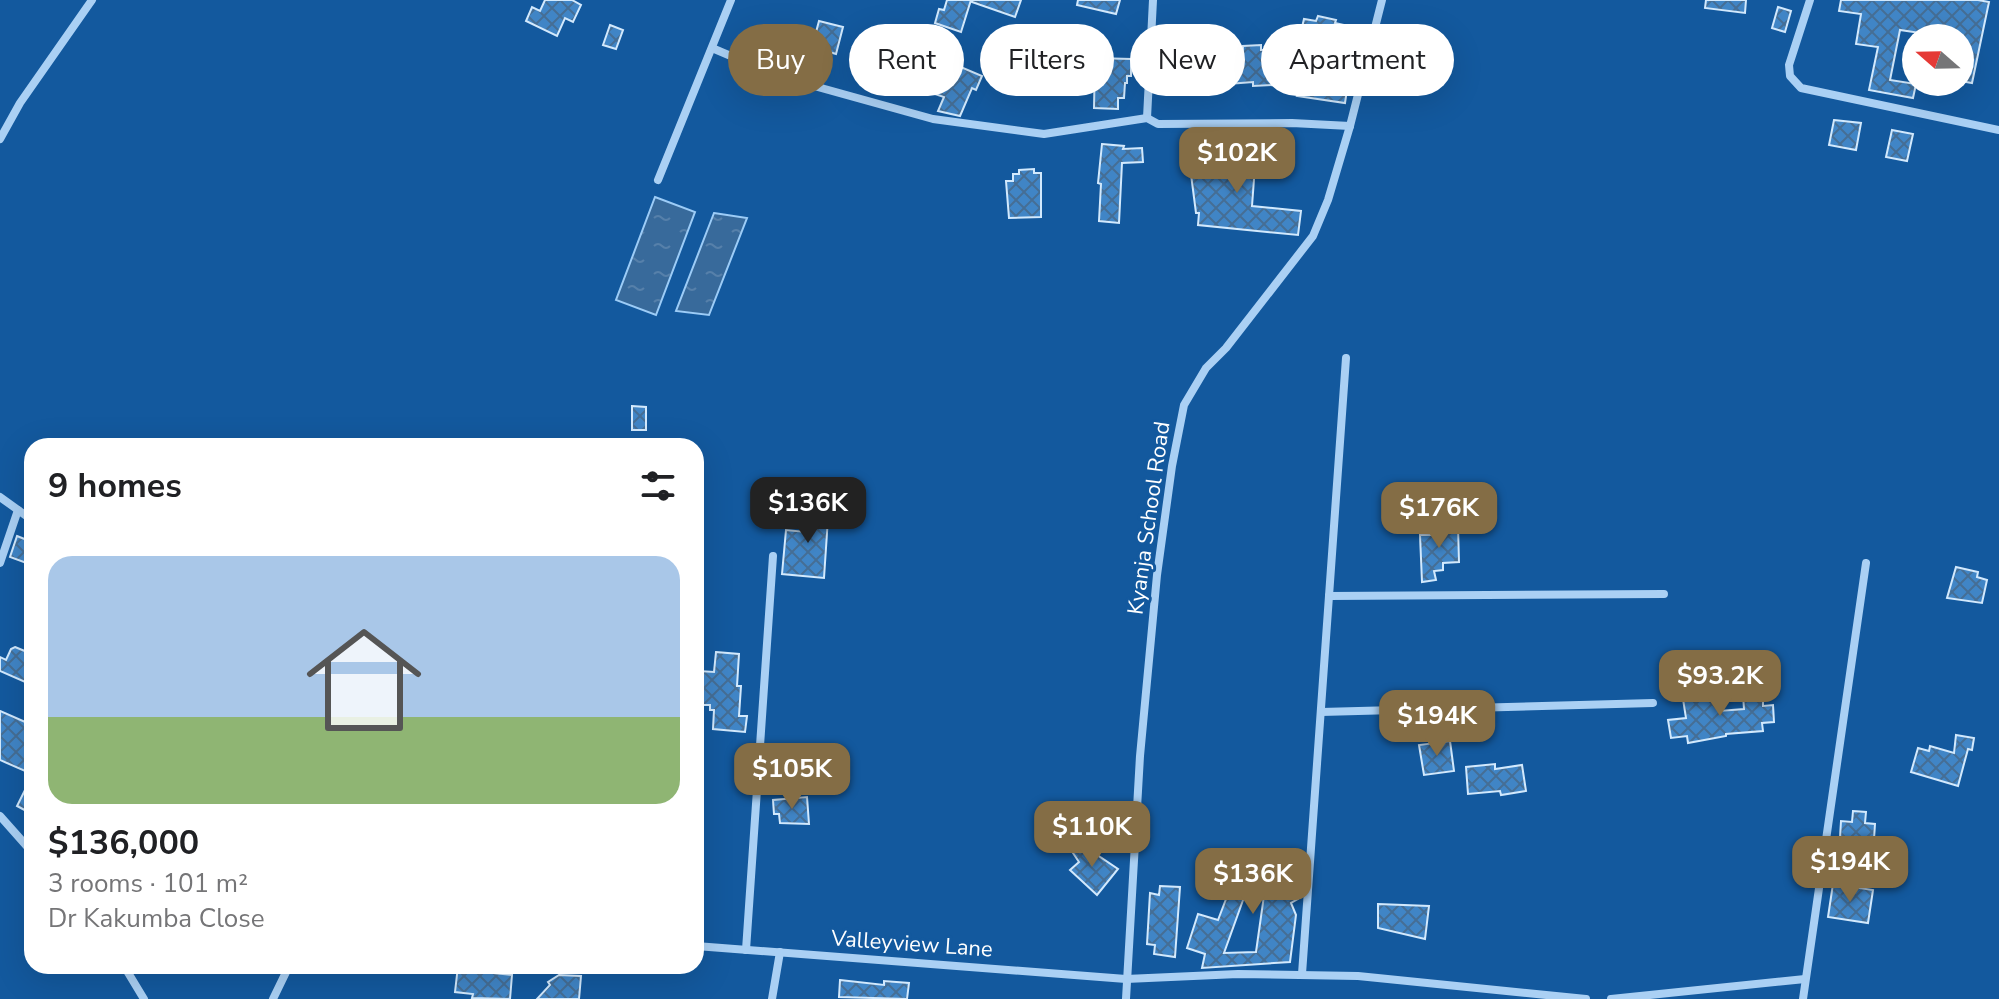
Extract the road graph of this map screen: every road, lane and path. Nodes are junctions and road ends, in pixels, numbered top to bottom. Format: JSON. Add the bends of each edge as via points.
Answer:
{"nodes":[{"id":1,"x":92,"y":0,"type":"edge"},
{"id":2,"x":731,"y":0,"type":"edge"},
{"id":3,"x":1153,"y":0,"type":"edge"},
{"id":4,"x":1382,"y":0,"type":"edge"},
{"id":5,"x":1810,"y":0,"type":"edge"},
{"id":6,"x":712,"y":48,"type":"junction"},
{"id":7,"x":1147,"y":118,"type":"junction"},
{"id":8,"x":1350,"y":126,"type":"junction"},
{"id":9,"x":1999,"y":130,"type":"edge"},
{"id":10,"x":0,"y":139,"type":"edge"},
{"id":11,"x":658,"y":180,"type":"dead end"},
{"id":12,"x":1346,"y":358,"type":"dead end"},
{"id":13,"x":0,"y":497,"type":"edge"},
{"id":14,"x":18,"y":510,"type":"junction"},
{"id":15,"x":24,"y":514,"type":"edge"},
{"id":16,"x":773,"y":556,"type":"dead end"},
{"id":17,"x":0,"y":563,"type":"edge"},
{"id":18,"x":1866,"y":563,"type":"dead end"},
{"id":19,"x":1664,"y":594,"type":"dead end"},
{"id":20,"x":1329,"y":596,"type":"junction"},
{"id":21,"x":1653,"y":703,"type":"dead end"},
{"id":22,"x":1321,"y":712,"type":"junction"},
{"id":23,"x":0,"y":816,"type":"edge"},
{"id":24,"x":24,"y":843,"type":"edge"},
{"id":25,"x":704,"y":947,"type":"edge"},
{"id":26,"x":746,"y":950,"type":"junction"},
{"id":27,"x":780,"y":952,"type":"junction"},
{"id":28,"x":129,"y":974,"type":"edge"},
{"id":29,"x":285,"y":974,"type":"edge"},
{"id":30,"x":1302,"y":974,"type":"junction"},
{"id":31,"x":1126,"y":979,"type":"junction"},
{"id":32,"x":1805,"y":979,"type":"junction"},
{"id":33,"x":144,"y":998,"type":"edge"},
{"id":34,"x":273,"y":999,"type":"edge"},
{"id":35,"x":772,"y":999,"type":"edge"},
{"id":36,"x":1126,"y":999,"type":"edge"},
{"id":37,"x":1586,"y":999,"type":"edge"},
{"id":38,"x":1611,"y":999,"type":"edge"},
{"id":39,"x":1803,"y":999,"type":"edge"}],
"edges":[{"from":1,"to":10,"type":"street"},
{"from":2,"to":6,"type":"street"},
{"from":3,"to":7,"type":"street"},
{"from":4,"to":8,"type":"street","name":"Kyanja School Road"},
{"from":5,"to":9,"type":"street","via":[[1789,65],[1790,76],[1801,88]]},
{"from":6,"to":7,"type":"street","via":[[778,76],[933,119],[1044,134]]},
{"from":6,"to":11,"type":"street"},
{"from":7,"to":8,"type":"street","via":[[1158,124]]},
{"from":8,"to":31,"type":"street","name":"Kyanja School Road","via":[[1313,236],[1206,368],[1184,405],[1157,575]]},
{"from":12,"to":20,"type":"street"},
{"from":13,"to":14,"type":"street"},
{"from":14,"to":15,"type":"street"},
{"from":14,"to":17,"type":"street"},
{"from":16,"to":26,"type":"street"},
{"from":18,"to":32,"type":"street"},
{"from":19,"to":20,"type":"street"},
{"from":20,"to":22,"type":"street"},
{"from":21,"to":22,"type":"street"},
{"from":22,"to":30,"type":"street"},
{"from":23,"to":24,"type":"street"},
{"from":25,"to":26,"type":"street","name":"Valleyview Lane"},
{"from":26,"to":27,"type":"street","name":"Valleyview Lane"},
{"from":27,"to":31,"type":"street","name":"Valleyview Lane"},
{"from":27,"to":35,"type":"street"},
{"from":28,"to":33,"type":"street"},
{"from":29,"to":34,"type":"street"},
{"from":30,"to":31,"type":"street","name":"Valleyview Lane"},
{"from":30,"to":37,"type":"street","name":"Valleyview Lane"},
{"from":31,"to":36,"type":"street","name":"Kyanja School Road"},
{"from":32,"to":38,"type":"street"},
{"from":32,"to":39,"type":"street"}]}
